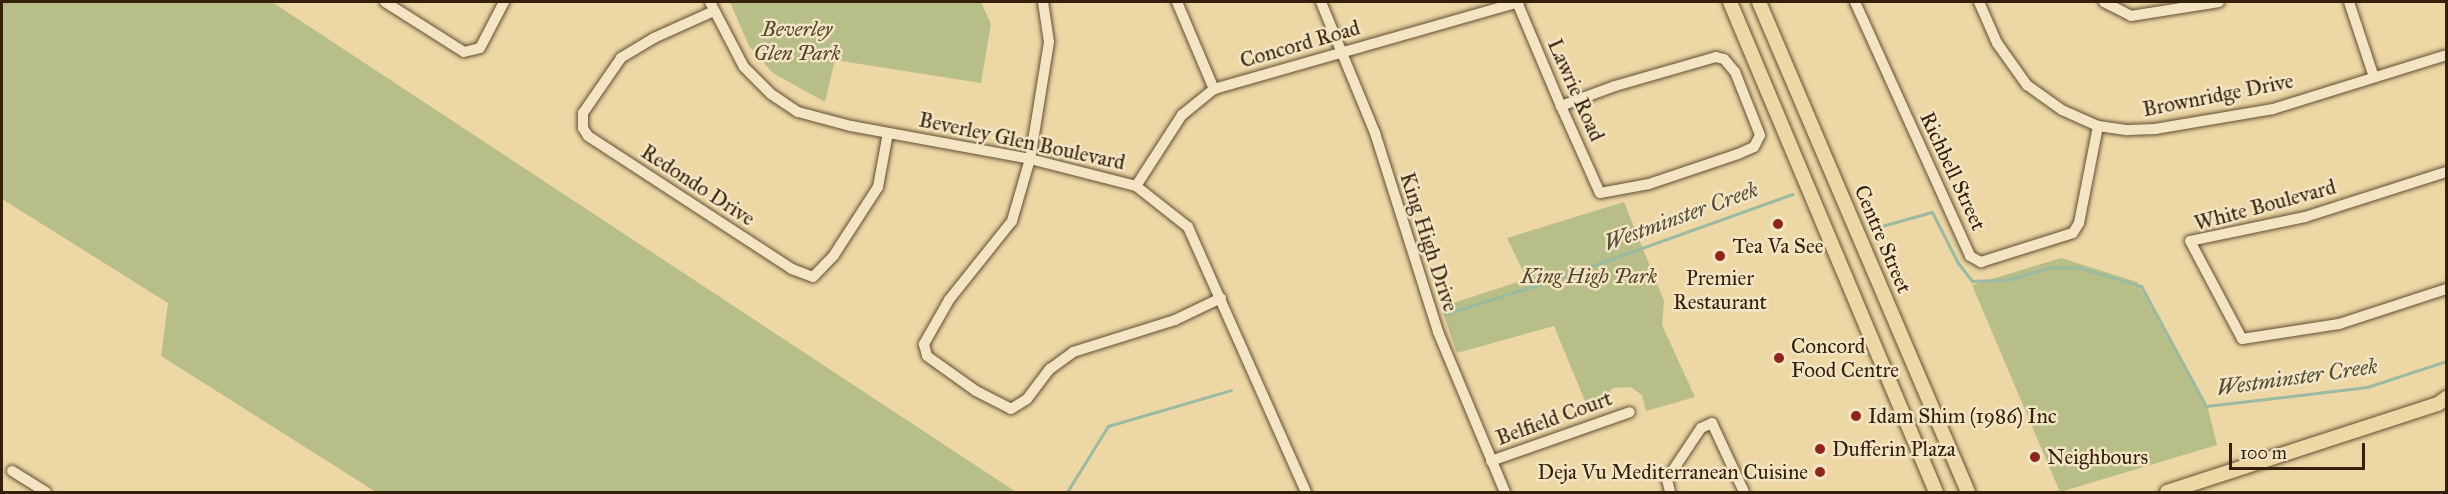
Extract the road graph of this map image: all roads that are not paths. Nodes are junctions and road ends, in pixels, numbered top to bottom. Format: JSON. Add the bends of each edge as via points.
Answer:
{"nodes":[{"id":1,"x":385,"y":2,"type":"edge"},
{"id":2,"x":504,"y":2,"type":"edge"},
{"id":3,"x":1043,"y":2,"type":"edge"},
{"id":4,"x":1177,"y":2,"type":"edge"},
{"id":5,"x":1321,"y":2,"type":"edge"},
{"id":6,"x":1517,"y":2,"type":"edge"},
{"id":7,"x":1730,"y":2,"type":"edge"},
{"id":8,"x":1759,"y":2,"type":"edge"},
{"id":9,"x":1855,"y":2,"type":"edge"},
{"id":10,"x":1979,"y":2,"type":"edge"},
{"id":11,"x":2104,"y":2,"type":"edge"},
{"id":12,"x":2219,"y":2,"type":"edge"},
{"id":13,"x":2349,"y":2,"type":"edge"},
{"id":14,"x":712,"y":6,"type":"edge"},
{"id":15,"x":1343,"y":51,"type":"junction"},
{"id":16,"x":2446,"y":55,"type":"edge"},
{"id":17,"x":2374,"y":76,"type":"junction"},
{"id":18,"x":1214,"y":88,"type":"junction"},
{"id":19,"x":1561,"y":106,"type":"junction"},
{"id":20,"x":2098,"y":126,"type":"junction"},
{"id":21,"x":888,"y":133,"type":"junction"},
{"id":22,"x":1030,"y":159,"type":"junction"},
{"id":23,"x":2446,"y":172,"type":"edge"},
{"id":24,"x":1136,"y":186,"type":"junction"},
{"id":25,"x":2446,"y":289,"type":"edge"},
{"id":26,"x":1221,"y":298,"type":"junction"},
{"id":27,"x":2444,"y":402,"type":"edge"},
{"id":28,"x":1630,"y":412,"type":"dead end"},
{"id":29,"x":1491,"y":461,"type":"junction"},
{"id":30,"x":12,"y":471,"type":"dead end"},
{"id":31,"x":46,"y":492,"type":"edge"},
{"id":32,"x":1306,"y":492,"type":"edge"},
{"id":33,"x":1505,"y":492,"type":"edge"},
{"id":34,"x":1670,"y":492,"type":"edge"},
{"id":35,"x":1744,"y":492,"type":"edge"},
{"id":36,"x":1936,"y":492,"type":"edge"},
{"id":37,"x":1968,"y":492,"type":"edge"},
{"id":38,"x":2167,"y":492,"type":"edge"}],
"edges":[{"from":1,"to":2,"type":"street","via":[[464,52],[480,48]]},
{"from":3,"to":22,"type":"street","via":[[1049,42]]},
{"from":4,"to":18,"type":"street"},
{"from":5,"to":15,"type":"street","name":"King High Drive"},
{"from":6,"to":15,"type":"street","name":"Concord Road"},
{"from":6,"to":19,"type":"street","name":"Lawrie Road"},
{"from":7,"to":36,"type":"main road"},
{"from":8,"to":37,"type":"main road","name":"Centre Street"},
{"from":9,"to":20,"type":"street","name":"Richbell Street","via":[[1970,256],[1982,262],[2073,233],[2079,223]]},
{"from":10,"to":20,"type":"street","name":"Brownridge Drive","via":[[1997,44],[2027,85],[2062,110]]},
{"from":11,"to":12,"type":"street","via":[[2131,16]]},
{"from":13,"to":17,"type":"street"},
{"from":14,"to":21,"type":"street","name":"Beverley Glen Boulevard","via":[[744,67],[771,94],[798,112]]},
{"from":14,"to":21,"type":"street","name":"Redondo Drive","via":[[621,58],[583,113],[583,128],[588,136],[792,269],[813,277],[828,263],[878,187]]},
{"from":15,"to":18,"type":"street","name":"Concord Road"},
{"from":15,"to":29,"type":"street","name":"King High Drive","via":[[1375,133],[1438,332]]},
{"from":16,"to":17,"type":"street","name":"Brownridge Drive"},
{"from":17,"to":20,"type":"street","name":"Brownridge Drive","via":[[2245,114],[2155,129]]},
{"from":18,"to":24,"type":"street","name":"Concord Road","via":[[1182,115]]},
{"from":19,"to":19,"type":"street","name":"Lawrie Road","via":[[1706,58],[1724,59],[1735,72],[1759,131],[1754,147],[1649,184],[1600,193]]},
{"from":21,"to":22,"type":"street","name":"Beverley Glen Boulevard"},
{"from":22,"to":24,"type":"street","name":"Beverley Glen Boulevard"},
{"from":22,"to":26,"type":"street","via":[[1012,221],[961,282],[924,344],[927,356],[938,366],[1011,409],[1027,399],[1050,369],[1073,352],[1175,320]]},
{"from":23,"to":25,"type":"street","name":"White Boulevard","via":[[2306,217],[2190,241],[2242,339],[2338,324]]},
{"from":24,"to":26,"type":"street","name":"Beverley Glen Boulevard","via":[[1188,227]]},
{"from":26,"to":32,"type":"street","name":"Beverley Glen Boulevard"},
{"from":27,"to":38,"type":"main road"},
{"from":28,"to":29,"type":"street","name":"Belfield Court"},
{"from":29,"to":33,"type":"street","name":"King High Drive"},
{"from":30,"to":31,"type":"street"},
{"from":34,"to":35,"type":"street","via":[[1667,479],[1701,428],[1712,423]]}]}
